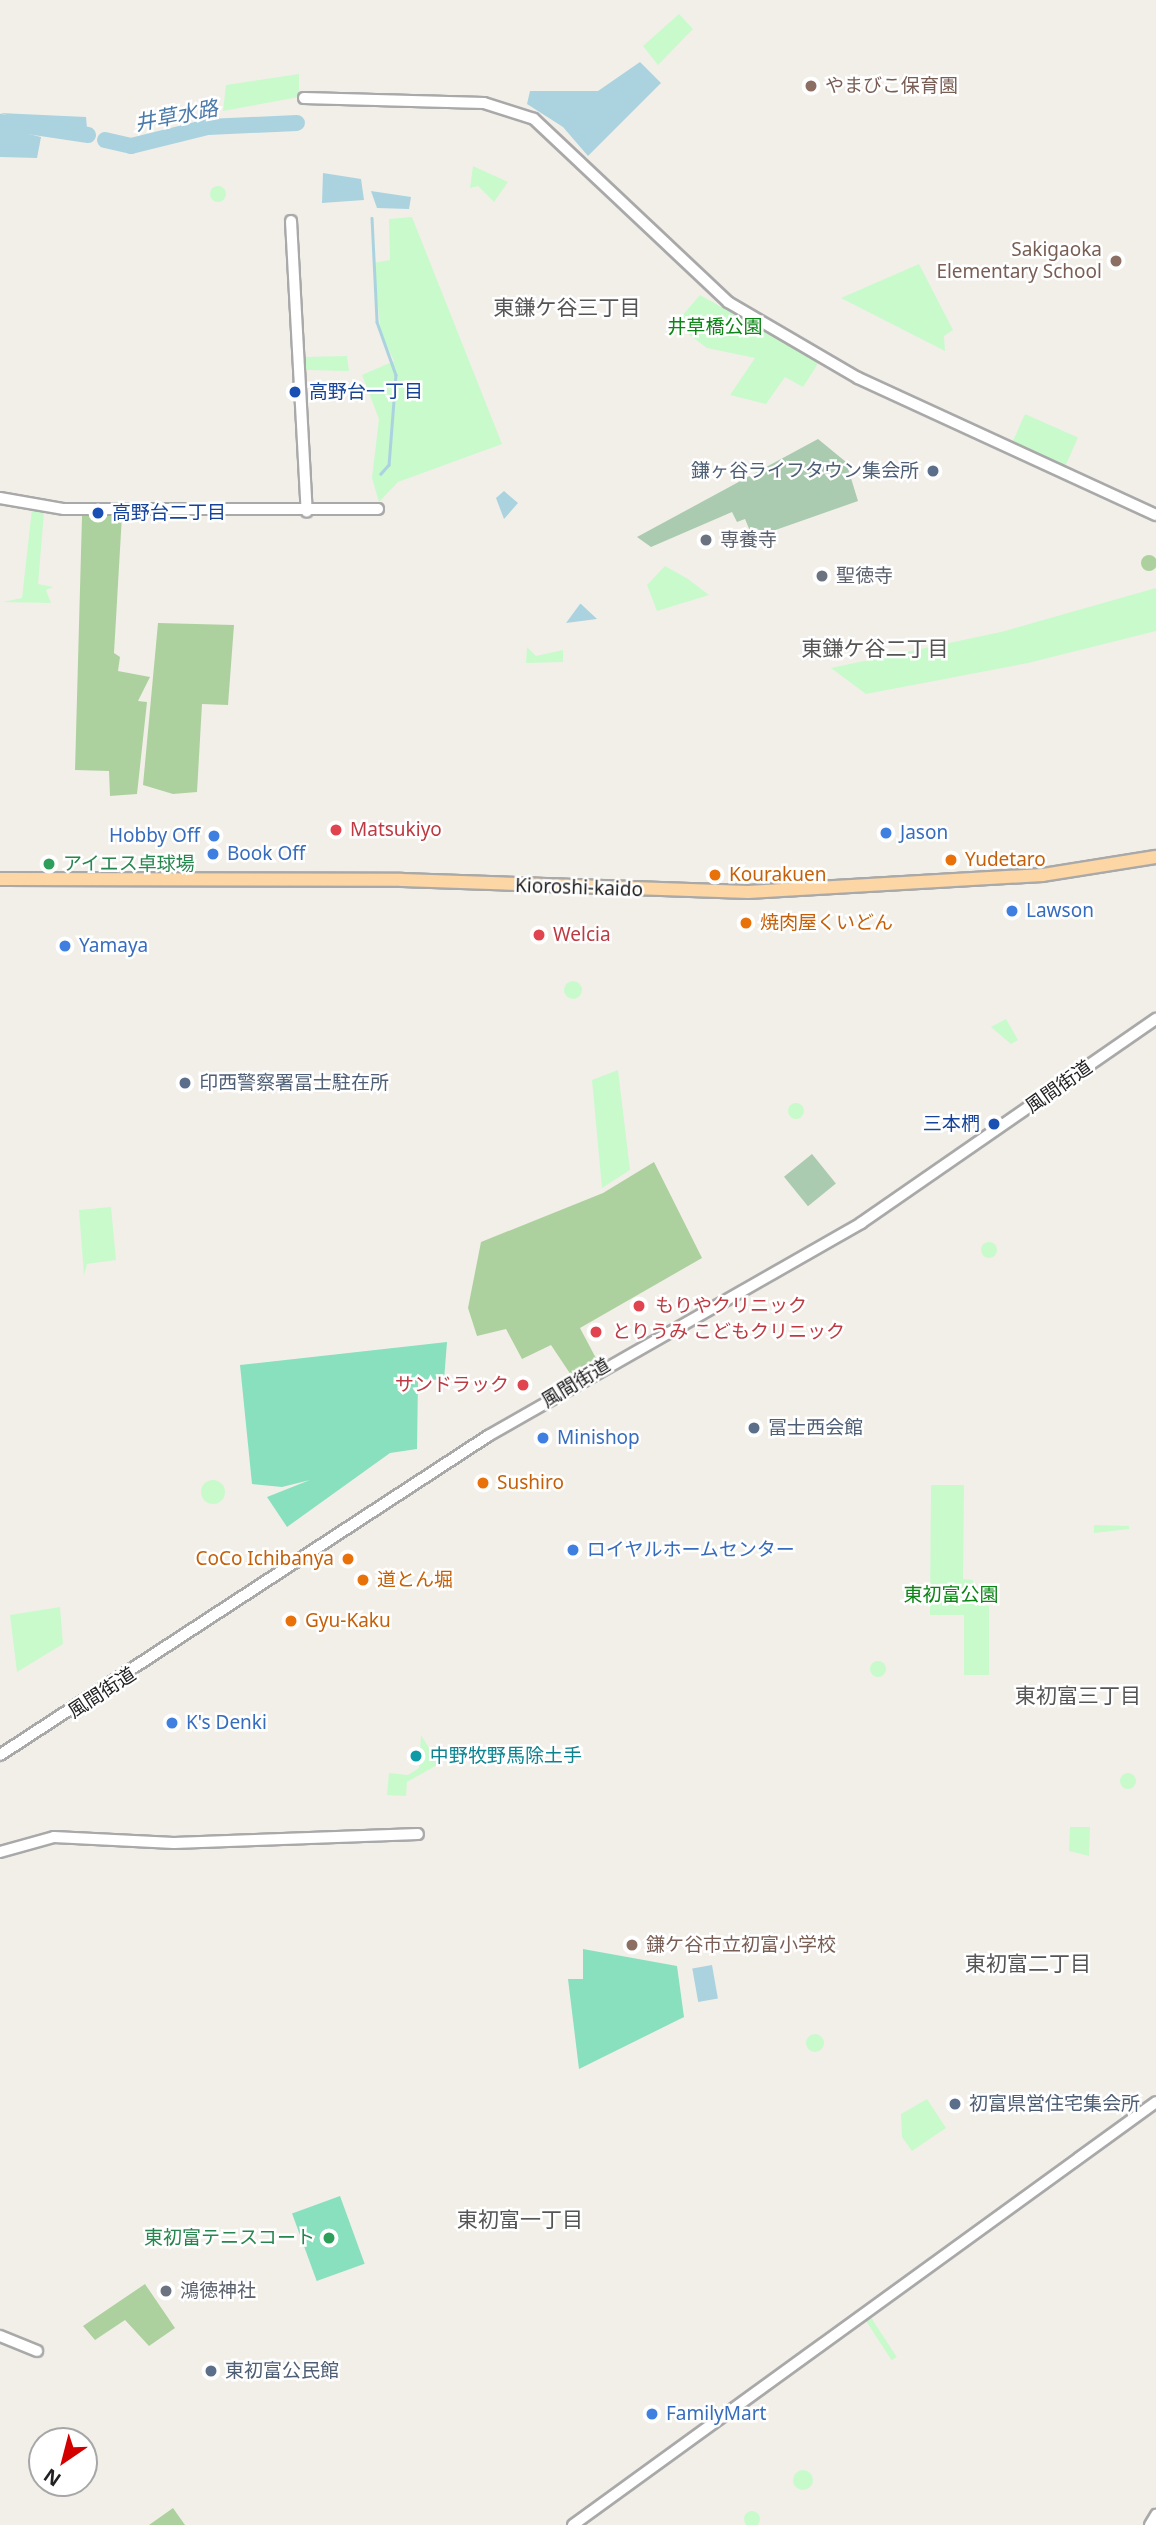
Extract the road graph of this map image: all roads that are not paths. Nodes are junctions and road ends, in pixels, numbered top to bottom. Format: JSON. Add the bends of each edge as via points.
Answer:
{"nodes":[{"id":1,"x":304,"y":98,"type":"dead end"},
{"id":2,"x":291,"y":221,"type":"dead end"},
{"id":3,"x":0,"y":498,"type":"edge"},
{"id":4,"x":378,"y":509,"type":"dead end"},
{"id":5,"x":307,"y":512,"type":"junction"},
{"id":6,"x":1156,"y":515,"type":"edge"},
{"id":7,"x":1156,"y":856,"type":"edge"},
{"id":8,"x":0,"y":879,"type":"edge"},
{"id":9,"x":1156,"y":1019,"type":"edge"},
{"id":10,"x":0,"y":1755,"type":"edge"},
{"id":11,"x":418,"y":1834,"type":"dead end"},
{"id":12,"x":0,"y":1852,"type":"edge"},
{"id":13,"x":1156,"y":2102,"type":"edge"},
{"id":14,"x":0,"y":2336,"type":"edge"},
{"id":15,"x":37,"y":2351,"type":"dead end"},
{"id":16,"x":1156,"y":2515,"type":"edge"},
{"id":17,"x":573,"y":2525,"type":"edge"},
{"id":18,"x":1150,"y":2525,"type":"edge"}],
"edges":[{"from":1,"to":6,"type":"street","via":[[484,103],[534,119],[727,302],[867,382]]},
{"from":2,"to":5,"type":"street"},
{"from":3,"to":5,"type":"street","via":[[64,509]]},
{"from":4,"to":5,"type":"street"},
{"from":7,"to":8,"type":"main road","name":"Kioroshi-kaido","via":[[1050,875],[775,892],[402,880]]},
{"from":9,"to":10,"type":"street","name":"風間街道","via":[[862,1223],[488,1436]]},
{"from":11,"to":12,"type":"street","via":[[174,1843],[77,1836]]},
{"from":13,"to":17,"type":"street"},
{"from":14,"to":15,"type":"street"},
{"from":16,"to":18,"type":"street"}]}
